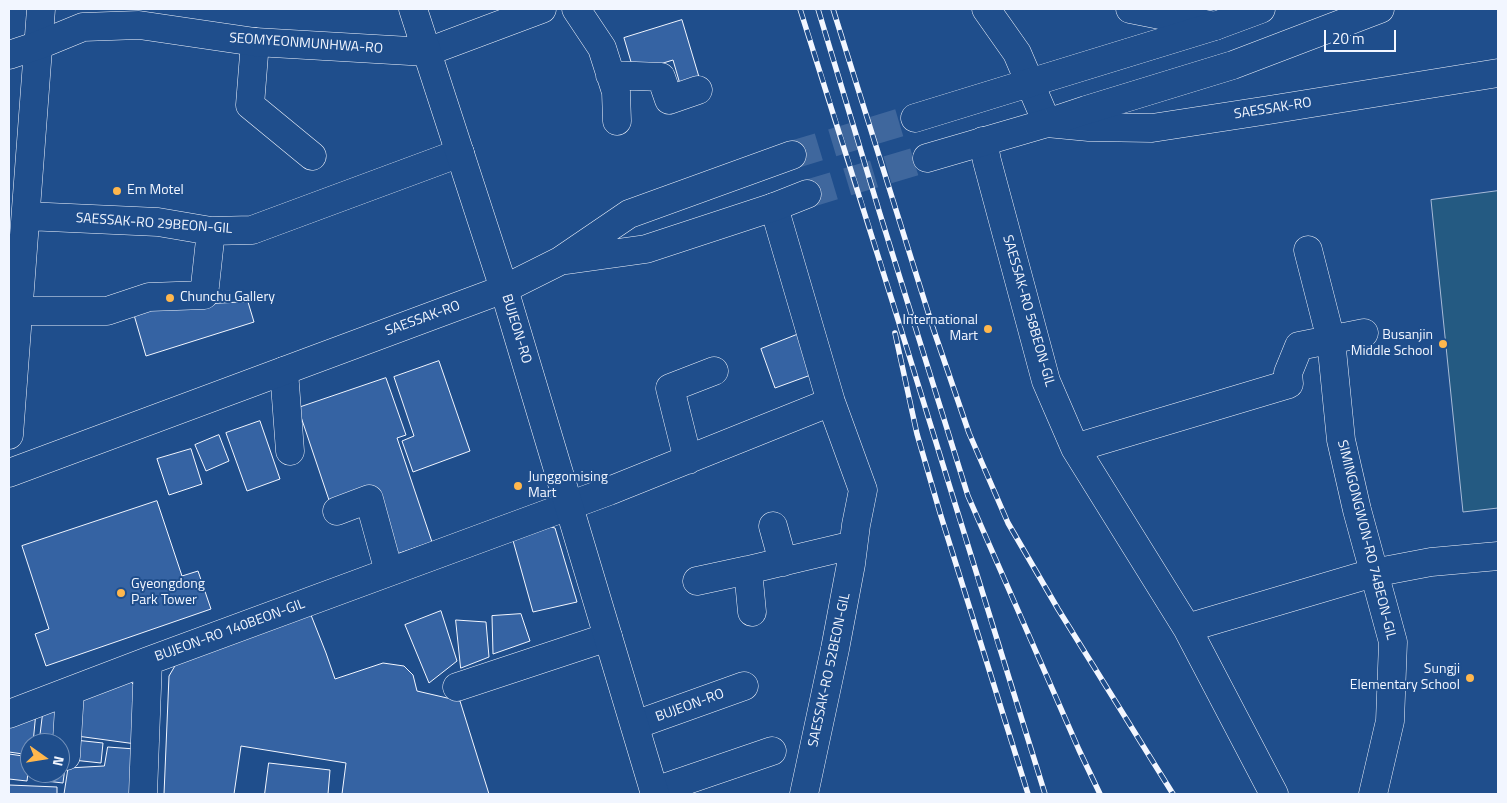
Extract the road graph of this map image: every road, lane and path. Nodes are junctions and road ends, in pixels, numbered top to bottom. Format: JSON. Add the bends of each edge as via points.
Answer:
{"nodes":[{"id":1,"x":42,"y":9,"type":"edge"},
{"id":2,"x":413,"y":9,"type":"edge"},
{"id":3,"x":542,"y":9,"type":"edge"},
{"id":4,"x":576,"y":9,"type":"edge"},
{"id":5,"x":986,"y":9,"type":"edge"},
{"id":6,"x":1130,"y":9,"type":"edge"},
{"id":7,"x":1261,"y":9,"type":"edge"},
{"id":8,"x":1380,"y":9,"type":"edge"},
{"id":9,"x":1215,"y":26,"type":"junction"},
{"id":10,"x":255,"y":42,"type":"junction"},
{"id":11,"x":39,"y":45,"type":"junction"},
{"id":12,"x":427,"y":52,"type":"junction"},
{"id":13,"x":9,"y":55,"type":"edge"},
{"id":14,"x":1498,"y":74,"type":"edge"},
{"id":15,"x":610,"y":75,"type":"junction"},
{"id":16,"x":1030,"y":82,"type":"junction"},
{"id":17,"x":698,"y":90,"type":"dead end"},
{"id":18,"x":915,"y":118,"type":"tunnel mouth"},
{"id":19,"x":617,"y":121,"type":"dead end"},
{"id":20,"x":1047,"y":123,"type":"junction"},
{"id":21,"x":983,"y":141,"type":"junction"},
{"id":22,"x":460,"y":153,"type":"junction"},
{"id":23,"x":792,"y":155,"type":"tunnel mouth"},
{"id":24,"x":312,"y":156,"type":"dead end"},
{"id":25,"x":927,"y":158,"type":"tunnel mouth"},
{"id":26,"x":807,"y":194,"type":"tunnel mouth"},
{"id":27,"x":774,"y":207,"type":"junction"},
{"id":28,"x":26,"y":216,"type":"junction"},
{"id":29,"x":211,"y":231,"type":"junction"},
{"id":30,"x":1308,"y":250,"type":"dead end"},
{"id":31,"x":560,"y":261,"type":"junction"},
{"id":32,"x":504,"y":289,"type":"junction"},
{"id":33,"x":18,"y":312,"type":"junction"},
{"id":34,"x":1364,"y":333,"type":"dead end"},
{"id":35,"x":1331,"y":340,"type":"junction"},
{"id":36,"x":11,"y":361,"type":"edge"},
{"id":37,"x":284,"y":371,"type":"junction"},
{"id":38,"x":714,"y":371,"type":"dead end"},
{"id":39,"x":831,"y":402,"type":"junction"},
{"id":40,"x":9,"y":435,"type":"edge"},
{"id":41,"x":1075,"y":448,"type":"junction"},
{"id":42,"x":290,"y":451,"type":"dead end"},
{"id":43,"x":688,"y":460,"type":"junction"},
{"id":44,"x":9,"y":473,"type":"edge"},
{"id":45,"x":568,"y":506,"type":"junction"},
{"id":46,"x":337,"y":511,"type":"dead end"},
{"id":47,"x":773,"y":526,"type":"dead end"},
{"id":48,"x":854,"y":545,"type":"junction"},
{"id":49,"x":1498,"y":556,"type":"edge"},
{"id":50,"x":761,"y":561,"type":"junction"},
{"id":51,"x":389,"y":572,"type":"junction"},
{"id":52,"x":1373,"y":574,"type":"junction"},
{"id":53,"x":696,"y":581,"type":"dead end"},
{"id":54,"x":752,"y":612,"type":"dead end"},
{"id":55,"x":1187,"y":628,"type":"junction"},
{"id":56,"x":608,"y":637,"type":"junction"},
{"id":57,"x":148,"y":661,"type":"junction"},
{"id":58,"x":744,"y":686,"type":"dead end"},
{"id":59,"x":457,"y":687,"type":"dead end"},
{"id":60,"x":70,"y":691,"type":"junction"},
{"id":61,"x":9,"y":714,"type":"edge"},
{"id":62,"x":635,"y":725,"type":"junction"},
{"id":63,"x":67,"y":733,"type":"edge"},
{"id":64,"x":772,"y":751,"type":"dead end"},
{"id":65,"x":655,"y":793,"type":"edge"},
{"id":66,"x":143,"y":794,"type":"edge"},
{"id":67,"x":804,"y":794,"type":"edge"},
{"id":68,"x":1274,"y":794,"type":"edge"},
{"id":69,"x":1373,"y":794,"type":"edge"}],
"edges":[{"from":1,"to":11,"type":"street"},
{"from":2,"to":12,"type":"street","name":"BUJEON-RO"},
{"from":3,"to":12,"type":"street","name":"SEOMYEONMUNHWA-RO"},
{"from":4,"to":15,"type":"street","via":[[602,48]]},
{"from":5,"to":16,"type":"street","via":[[1017,53]]},
{"from":6,"to":9,"type":"street"},
{"from":7,"to":9,"type":"street"},
{"from":8,"to":20,"type":"street","name":"SAESSAK-RO","via":[[1233,65]]},
{"from":9,"to":16,"type":"street"},
{"from":10,"to":11,"type":"street","name":"SEOMYEONMUNHWA-RO","via":[[139,25],[83,27]]},
{"from":10,"to":12,"type":"street","name":"SEOMYEONMUNHWA-RO"},
{"from":10,"to":24,"type":"street","via":[[250,105]]},
{"from":11,"to":13,"type":"street","name":"SEOMYEONMUNHWA-RO"},
{"from":11,"to":28,"type":"street"},
{"from":12,"to":22,"type":"street","name":"BUJEON-RO"},
{"from":14,"to":20,"type":"street","name":"SAESSAK-RO","via":[[1152,128]]},
{"from":15,"to":17,"type":"street","via":[[661,78],[669,100]]},
{"from":15,"to":19,"type":"street","via":[[616,92]]},
{"from":16,"to":18,"type":"street"},
{"from":16,"to":20,"type":"street"},
{"from":20,"to":21,"type":"street","name":"SAESSAK-RO"},
{"from":21,"to":25,"type":"street","name":"SAESSAK-RO"},
{"from":21,"to":41,"type":"street","name":"SAESSAK-RO 58BEON-GIL","via":[[1046,381]]},
{"from":22,"to":29,"type":"street","name":"SAESSAK-RO 29BEON-GIL","via":[[252,230]]},
{"from":22,"to":32,"type":"street","name":"BUJEON-RO"},
{"from":23,"to":31,"type":"street","name":"SAESSAK-RO","via":[[629,214]]},
{"from":26,"to":27,"type":"street","name":"SAESSAK-RO"},
{"from":27,"to":31,"type":"street","name":"SAESSAK-RO","via":[[646,249]]},
{"from":27,"to":39,"type":"street","name":"SAESSAK-RO 52BEON-GIL"},
{"from":28,"to":29,"type":"street","name":"SAESSAK-RO 29BEON-GIL","via":[[158,222]]},
{"from":28,"to":33,"type":"street"},
{"from":29,"to":33,"type":"street","via":[[204,295],[149,297],[107,311]]},
{"from":30,"to":35,"type":"street","name":"SIMINGONGWON-RO 74BEON-GIL"},
{"from":31,"to":32,"type":"street","name":"SAESSAK-RO"},
{"from":32,"to":37,"type":"street","name":"SAESSAK-RO"},
{"from":32,"to":45,"type":"street","name":"BUJEON-RO"},
{"from":33,"to":36,"type":"street"},
{"from":34,"to":35,"type":"street"},
{"from":35,"to":41,"type":"street","via":[[1299,346],[1288,373],[1289,384]]},
{"from":35,"to":52,"type":"street","name":"SIMINGONGWON-RO 74BEON-GIL","via":[[1341,440]]},
{"from":36,"to":40,"type":"street"},
{"from":37,"to":42,"type":"street"},
{"from":37,"to":44,"type":"street","name":"SAESSAK-RO"},
{"from":38,"to":43,"type":"street","via":[[670,388]]},
{"from":39,"to":43,"type":"street"},
{"from":39,"to":48,"type":"street","name":"SAESSAK-RO 52BEON-GIL","via":[[863,490]]},
{"from":41,"to":55,"type":"street","name":"SAESSAK-RO 58BEON-GIL"},
{"from":43,"to":45,"type":"street"},
{"from":45,"to":51,"type":"street","name":"BUJEON-RO 140BEON-GIL"},
{"from":45,"to":56,"type":"street","name":"BUJEON-RO"},
{"from":46,"to":51,"type":"street","via":[[369,499]]},
{"from":47,"to":50,"type":"street"},
{"from":48,"to":50,"type":"street"},
{"from":48,"to":67,"type":"street","name":"SAESSAK-RO 52BEON-GIL"},
{"from":49,"to":52,"type":"street","via":[[1431,562]]},
{"from":50,"to":53,"type":"street"},
{"from":50,"to":54,"type":"street"},
{"from":51,"to":57,"type":"street","name":"BUJEON-RO 140BEON-GIL"},
{"from":52,"to":55,"type":"street"},
{"from":52,"to":69,"type":"street","name":"SIMINGONGWON-RO 74BEON-GIL","via":[[1393,642],[1390,721]]},
{"from":55,"to":68,"type":"street","name":"SAESSAK-RO 58BEON-GIL"},
{"from":56,"to":59,"type":"street"},
{"from":56,"to":62,"type":"street","name":"BUJEON-RO"},
{"from":57,"to":60,"type":"street","name":"BUJEON-RO 140BEON-GIL"},
{"from":57,"to":66,"type":"street"},
{"from":58,"to":62,"type":"street","name":"BUJEON-RO"},
{"from":60,"to":61,"type":"street","name":"BUJEON-RO 140BEON-GIL"},
{"from":60,"to":63,"type":"street"},
{"from":62,"to":65,"type":"street","name":"BUJEON-RO"},
{"from":64,"to":65,"type":"street"}]}
